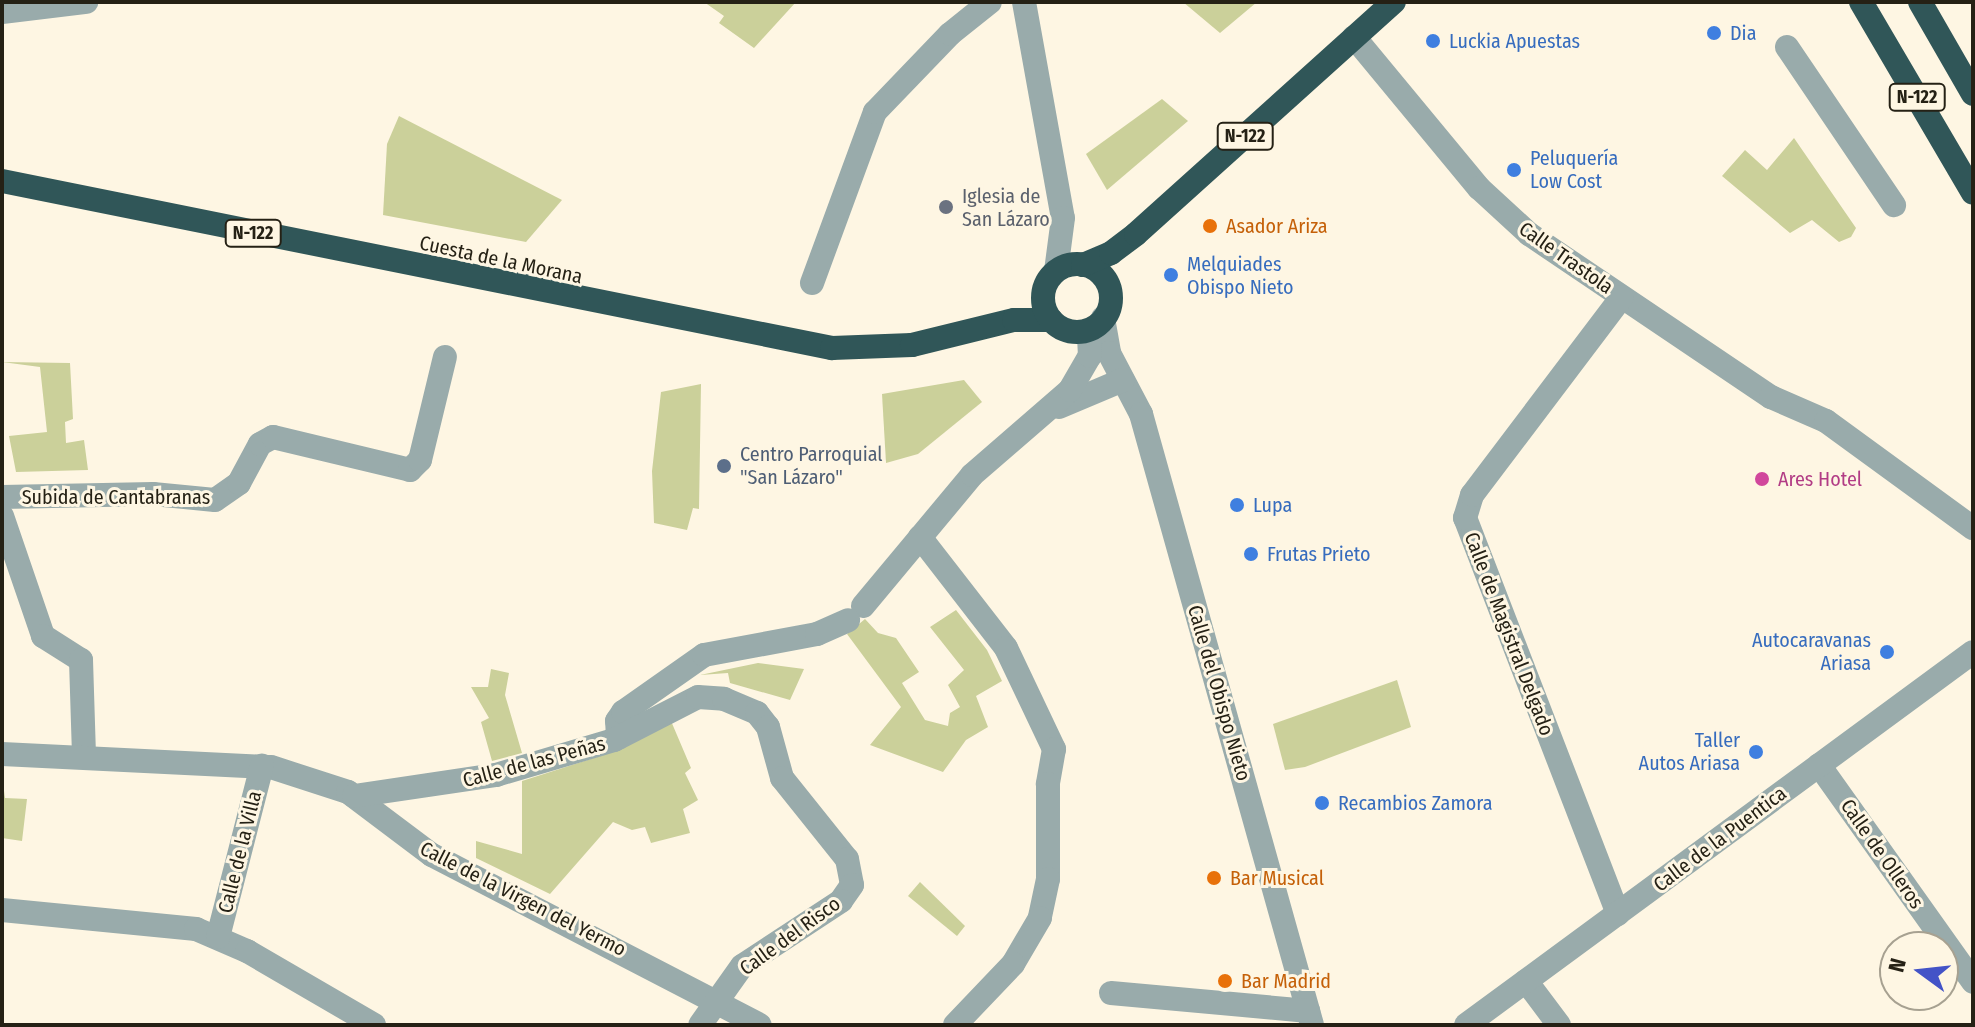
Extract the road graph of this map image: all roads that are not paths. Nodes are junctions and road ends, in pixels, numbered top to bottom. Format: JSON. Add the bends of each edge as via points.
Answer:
{"nodes":[{"id":1,"x":86,"y":2,"type":"edge"},
{"id":2,"x":990,"y":2,"type":"edge"},
{"id":3,"x":1024,"y":2,"type":"edge"},
{"id":4,"x":1394,"y":2,"type":"edge"},
{"id":5,"x":1861,"y":2,"type":"edge"},
{"id":6,"x":1920,"y":2,"type":"edge"},
{"id":7,"x":2,"y":12,"type":"edge"},
{"id":8,"x":1354,"y":37,"type":"junction"},
{"id":9,"x":1787,"y":47,"type":"dead end"},
{"id":10,"x":1973,"y":94,"type":"edge"},
{"id":11,"x":2,"y":181,"type":"edge"},
{"id":12,"x":1973,"y":193,"type":"edge"},
{"id":13,"x":1894,"y":205,"type":"dead end"},
{"id":14,"x":1061,"y":209,"type":"junction"},
{"id":15,"x":1136,"y":234,"type":"junction"},
{"id":16,"x":1083,"y":265,"type":"junction"},
{"id":17,"x":1050,"y":280,"type":"junction"},
{"id":18,"x":812,"y":283,"type":"dead end"},
{"id":19,"x":1108,"y":286,"type":"junction"},
{"id":20,"x":1622,"y":297,"type":"junction"},
{"id":21,"x":1051,"y":320,"type":"junction"},
{"id":22,"x":992,"y":326,"type":"junction"},
{"id":23,"x":1091,"y":329,"type":"junction"},
{"id":24,"x":445,"y":357,"type":"dead end"},
{"id":25,"x":1119,"y":372,"type":"junction"},
{"id":26,"x":1044,"y":416,"type":"junction"},
{"id":27,"x":2,"y":497,"type":"edge"},
{"id":28,"x":2,"y":516,"type":"edge"},
{"id":29,"x":1973,"y":528,"type":"edge"},
{"id":30,"x":920,"y":537,"type":"junction"},
{"id":31,"x":11,"y":577,"type":"edge"},
{"id":32,"x":1973,"y":652,"type":"edge"},
{"id":33,"x":766,"y":722,"type":"joint"},
{"id":34,"x":618,"y":738,"type":"junction"},
{"id":35,"x":2,"y":754,"type":"edge"},
{"id":36,"x":84,"y":756,"type":"junction"},
{"id":37,"x":1819,"y":765,"type":"junction"},
{"id":38,"x":262,"y":766,"type":"junction"},
{"id":39,"x":354,"y":796,"type":"junction"},
{"id":40,"x":2,"y":910,"type":"edge"},
{"id":41,"x":1618,"y":914,"type":"junction"},
{"id":42,"x":218,"y":937,"type":"junction"},
{"id":43,"x":1526,"y":981,"type":"junction"},
{"id":44,"x":1973,"y":982,"type":"edge"},
{"id":45,"x":1111,"y":993,"type":"dead end"},
{"id":46,"x":718,"y":1000,"type":"junction"},
{"id":47,"x":1310,"y":1018,"type":"edge"},
{"id":48,"x":374,"y":1025,"type":"edge"},
{"id":49,"x":700,"y":1025,"type":"edge"},
{"id":50,"x":760,"y":1025,"type":"edge"},
{"id":51,"x":955,"y":1025,"type":"edge"},
{"id":52,"x":1466,"y":1025,"type":"edge"},
{"id":53,"x":1559,"y":1025,"type":"edge"}],
"edges":[{"from":1,"to":7,"type":"street"},
{"from":2,"to":18,"type":"street","via":[[950,34],[875,112]]},
{"from":3,"to":14,"type":"street"},
{"from":4,"to":8,"type":"highway","number":"N-122"},
{"from":5,"to":12,"type":"highway","number":"N-122"},
{"from":6,"to":10,"type":"highway","number":"N-122"},
{"from":8,"to":15,"type":"highway","number":"N-122"},
{"from":8,"to":20,"type":"street","name":"Calle Trastola","via":[[1491,202]]},
{"from":9,"to":13,"type":"street"},
{"from":11,"to":22,"type":"highway","name":"Cuesta de la Morana","number":"N-122","via":[[794,343],[886,348]]},
{"from":14,"to":16,"type":"street"},
{"from":14,"to":17,"type":"street","via":[[1062,245]]},
{"from":15,"to":16,"type":"highway","number":"N-122"},
{"from":15,"to":19,"type":"highway","number":"N-122","via":[[1122,250]]},
{"from":16,"to":17,"type":"highway","number":"N-122"},
{"from":16,"to":19,"type":"highway","via":[[1098,272]]},
{"from":17,"to":21,"type":"highway"},
{"from":17,"to":22,"type":"highway","name":"Cuesta de la Morana","number":"N-122"},
{"from":19,"to":23,"type":"highway","number":"N-122","via":[[1110,302]]},
{"from":20,"to":29,"type":"street","name":"Calle Trastola","via":[[1771,397],[1826,421]]},
{"from":20,"to":41,"type":"street","name":"Calle de Magistral Delgado","via":[[1472,495],[1465,518]]},
{"from":21,"to":22,"type":"highway","name":"Cuesta de la Morana","number":"N-122"},
{"from":21,"to":23,"type":"highway","number":"N-122"},
{"from":23,"to":25,"type":"street","name":"Calle del Obispo Nieto"},
{"from":23,"to":26,"type":"street","via":[[1082,373]]},
{"from":24,"to":27,"type":"street","name":"Subida de Cantabranas","via":[[420,460],[410,470],[273,437],[257,449],[239,483],[215,500],[153,494]]},
{"from":25,"to":26,"type":"street"},
{"from":25,"to":47,"type":"street","name":"Calle del Obispo Nieto","via":[[1141,414]]},
{"from":26,"to":30,"type":"street","name":"Calle de las Peñas","via":[[972,475]]},
{"from":28,"to":31,"type":"street"},
{"from":30,"to":34,"type":"street","name":"Calle de las Peñas","via":[[856,613],[817,634],[704,655],[623,712],[617,721]]},
{"from":30,"to":51,"type":"street","via":[[1010,654],[1054,749],[1048,784],[1049,867],[1040,918],[1013,964]]},
{"from":31,"to":36,"type":"street","via":[[32,594],[45,640],[81,660]]},
{"from":32,"to":37,"type":"street","name":"Calle de la Puentica"},
{"from":33,"to":34,"type":"street","name":"Calle de las Peñas","via":[[727,700],[698,697]]},
{"from":33,"to":46,"type":"street","name":"Calle del Risco","via":[[782,778],[847,859],[852,885],[841,901],[745,964]]},
{"from":34,"to":39,"type":"street","name":"Calle de las Peñas","via":[[475,780]]},
{"from":35,"to":36,"type":"street","name":"Calle de la Virgen del Yermo"},
{"from":36,"to":38,"type":"street","name":"Calle de la Virgen del Yermo"},
{"from":37,"to":41,"type":"street","name":"Calle de la Puentica"},
{"from":37,"to":44,"type":"street","name":"Calle de Olleros"},
{"from":38,"to":39,"type":"street","name":"Calle de la Virgen del Yermo"},
{"from":38,"to":42,"type":"street","name":"Calle de la Villa"},
{"from":39,"to":46,"type":"street","name":"Calle de la Virgen del Yermo","via":[[432,855]]},
{"from":40,"to":42,"type":"street","via":[[181,926]]},
{"from":41,"to":43,"type":"street","name":"Calle de la Puentica"},
{"from":42,"to":48,"type":"street"},
{"from":43,"to":52,"type":"street","name":"Calle de la Puentica"},
{"from":43,"to":53,"type":"street"},
{"from":45,"to":47,"type":"street"},
{"from":46,"to":49,"type":"street","name":"Calle del Risco"},
{"from":46,"to":50,"type":"street","name":"Calle de la Virgen del Yermo"}]}
